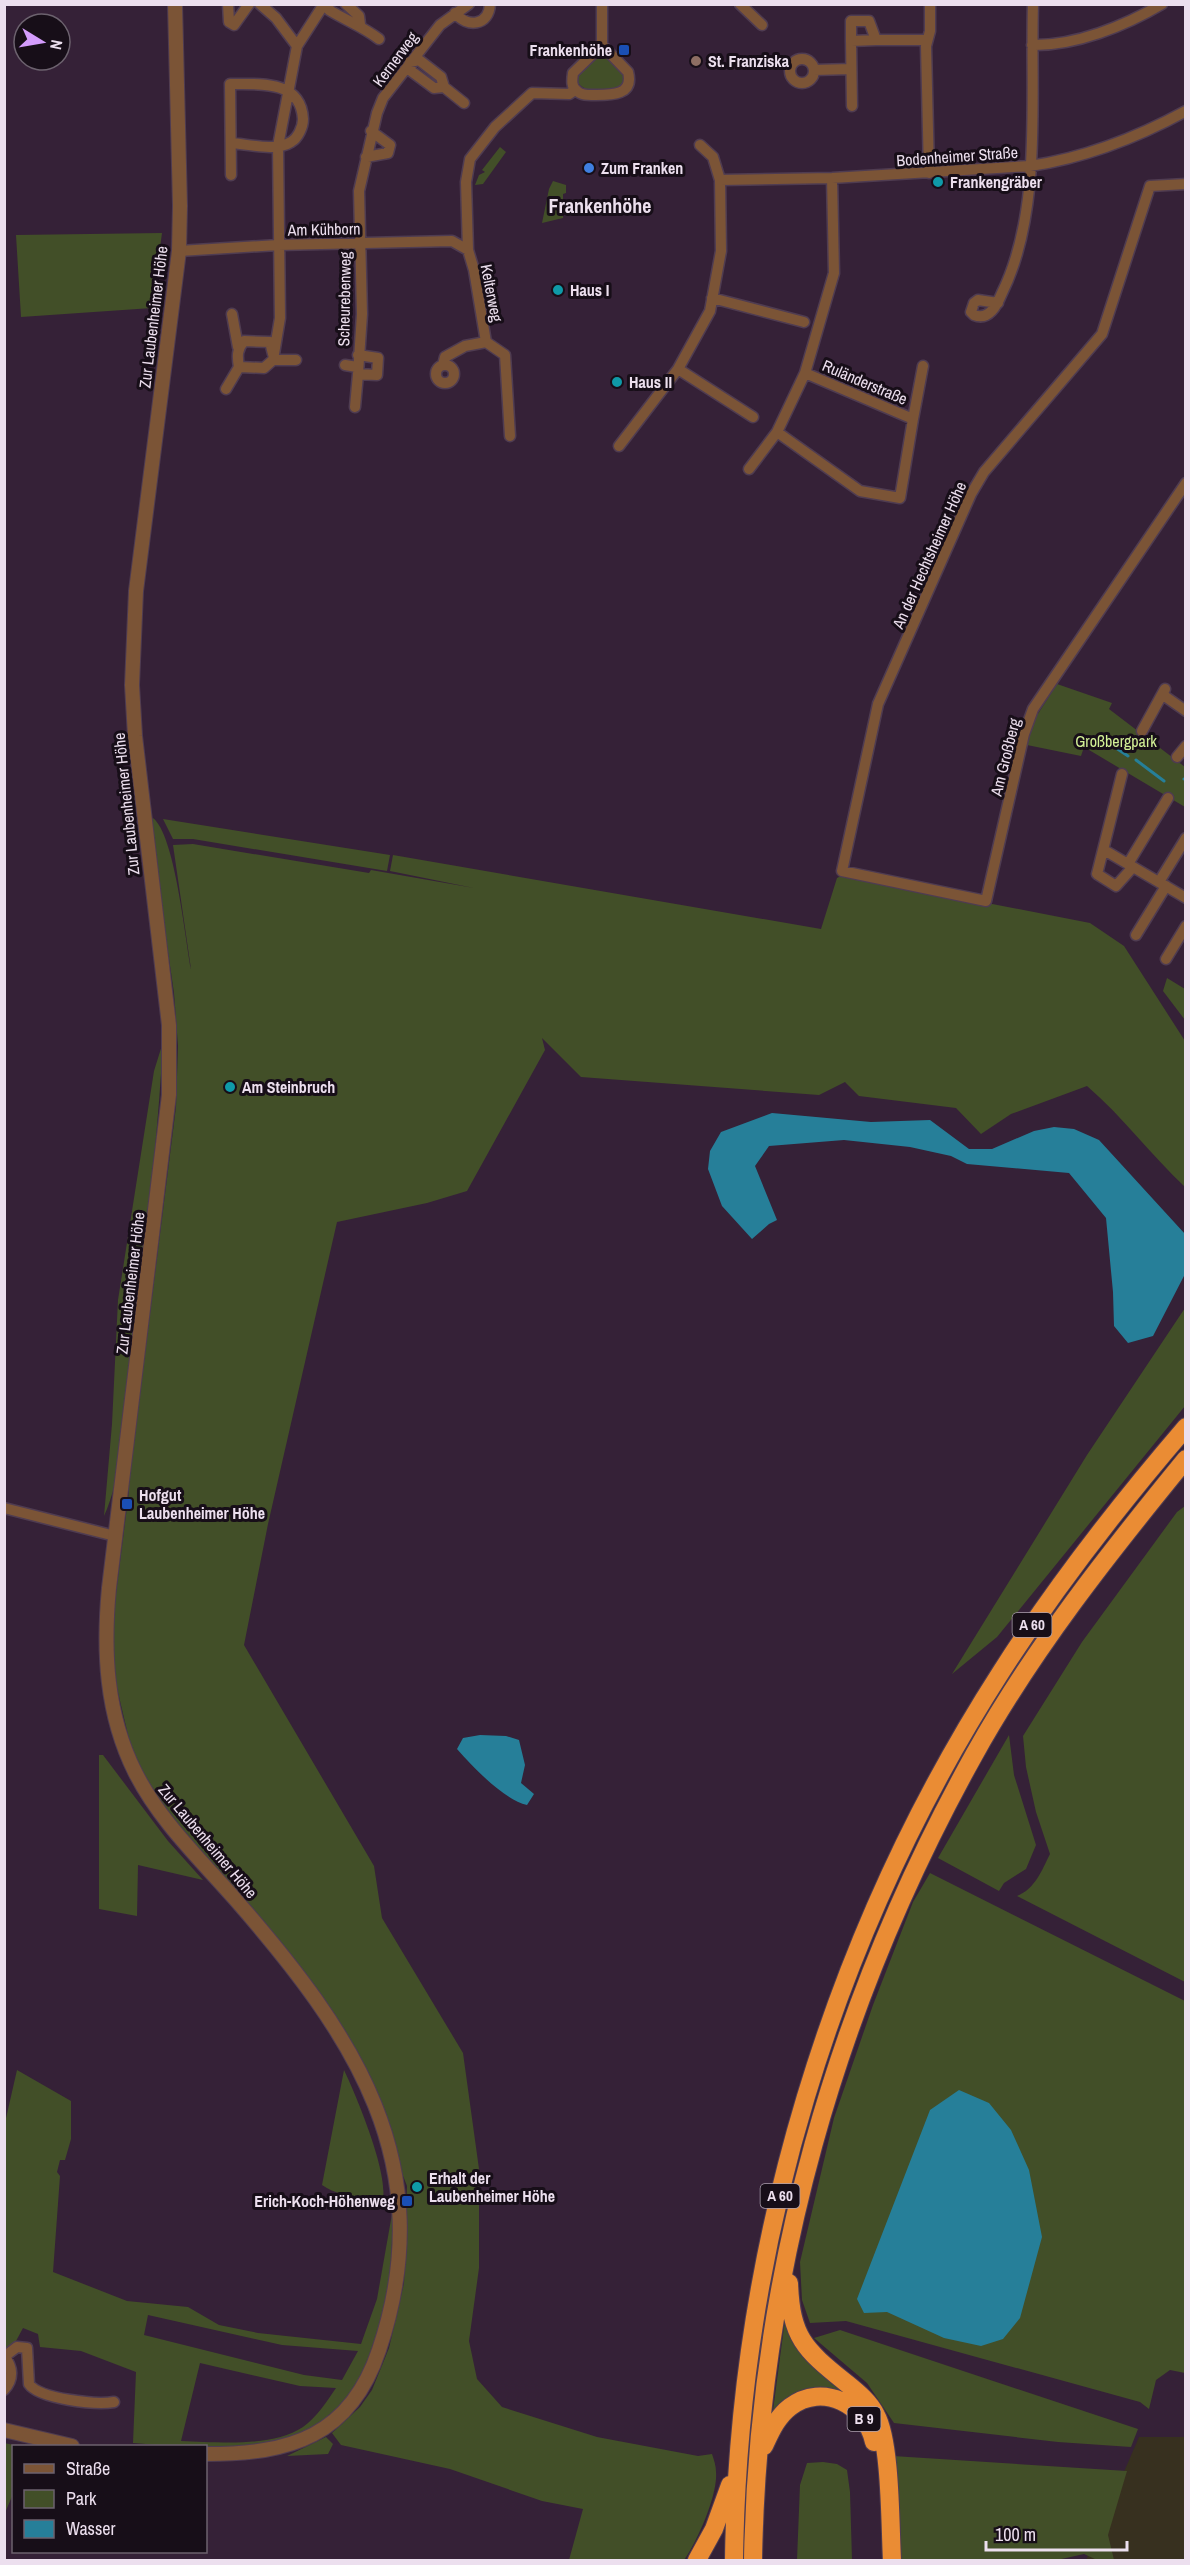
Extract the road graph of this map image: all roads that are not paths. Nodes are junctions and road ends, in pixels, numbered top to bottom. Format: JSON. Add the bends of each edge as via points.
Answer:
{"nodes":[{"id":1,"x":175,"y":4,"type":"edge"},
{"id":2,"x":228,"y":4,"type":"edge"},
{"id":3,"x":249,"y":4,"type":"edge"},
{"id":4,"x":260,"y":4,"type":"edge"},
{"id":5,"x":324,"y":4,"type":"edge"},
{"id":6,"x":328,"y":4,"type":"edge"},
{"id":7,"x":346,"y":4,"type":"edge"},
{"id":8,"x":470,"y":4,"type":"edge"},
{"id":9,"x":490,"y":4,"type":"edge"},
{"id":10,"x":602,"y":4,"type":"edge"},
{"id":11,"x":740,"y":4,"type":"edge"},
{"id":12,"x":930,"y":4,"type":"edge"},
{"id":13,"x":1033,"y":4,"type":"edge"},
{"id":14,"x":1162,"y":4,"type":"edge"},
{"id":15,"x":1148,"y":9,"type":"edge"},
{"id":16,"x":455,"y":13,"type":"junction"},
{"id":17,"x":360,"y":24,"type":"junction"},
{"id":18,"x":762,"y":25,"type":"dead end"},
{"id":19,"x":379,"y":39,"type":"dead end"},
{"id":20,"x":851,"y":40,"type":"junction"},
{"id":21,"x":876,"y":40,"type":"junction"},
{"id":22,"x":927,"y":40,"type":"junction"},
{"id":23,"x":602,"y":45,"type":"junction"},
{"id":24,"x":1032,"y":45,"type":"junction"},
{"id":25,"x":297,"y":46,"type":"junction"},
{"id":26,"x":410,"y":62,"type":"junction"},
{"id":27,"x":851,"y":69,"type":"junction"},
{"id":28,"x":814,"y":70,"type":"dead end"},
{"id":29,"x":288,"y":89,"type":"junction"},
{"id":30,"x":575,"y":90,"type":"junction"},
{"id":31,"x":464,"y":103,"type":"dead end"},
{"id":32,"x":852,"y":106,"type":"dead end"},
{"id":33,"x":1185,"y":111,"type":"edge"},
{"id":34,"x":371,"y":131,"type":"junction"},
{"id":35,"x":231,"y":143,"type":"junction"},
{"id":36,"x":278,"y":146,"type":"junction"},
{"id":37,"x":700,"y":146,"type":"dead end"},
{"id":38,"x":366,"y":157,"type":"junction"},
{"id":39,"x":1030,"y":166,"type":"junction"},
{"id":40,"x":929,"y":173,"type":"junction"},
{"id":41,"x":231,"y":175,"type":"dead end"},
{"id":42,"x":832,"y":178,"type":"junction"},
{"id":43,"x":720,"y":180,"type":"junction"},
{"id":44,"x":1185,"y":184,"type":"edge"},
{"id":45,"x":360,"y":244,"type":"junction"},
{"id":46,"x":278,"y":245,"type":"junction"},
{"id":47,"x":468,"y":250,"type":"junction"},
{"id":48,"x":179,"y":251,"type":"junction"},
{"id":49,"x":712,"y":298,"type":"junction"},
{"id":50,"x":998,"y":303,"type":"dead end"},
{"id":51,"x":232,"y":314,"type":"dead end"},
{"id":52,"x":804,"y":322,"type":"dead end"},
{"id":53,"x":486,"y":342,"type":"junction"},
{"id":54,"x":238,"y":347,"type":"junction"},
{"id":55,"x":358,"y":355,"type":"junction"},
{"id":56,"x":273,"y":357,"type":"junction"},
{"id":57,"x":296,"y":360,"type":"dead end"},
{"id":58,"x":345,"y":365,"type":"dead end"},
{"id":59,"x":444,"y":365,"type":"dead end"},
{"id":60,"x":922,"y":366,"type":"dead end"},
{"id":61,"x":239,"y":367,"type":"junction"},
{"id":62,"x":678,"y":369,"type":"junction"},
{"id":63,"x":357,"y":370,"type":"junction"},
{"id":64,"x":805,"y":373,"type":"junction"},
{"id":65,"x":226,"y":389,"type":"dead end"},
{"id":66,"x":355,"y":407,"type":"dead end"},
{"id":67,"x":753,"y":417,"type":"dead end"},
{"id":68,"x":913,"y":419,"type":"junction"},
{"id":69,"x":777,"y":432,"type":"junction"},
{"id":70,"x":510,"y":436,"type":"dead end"},
{"id":71,"x":619,"y":446,"type":"dead end"},
{"id":72,"x":749,"y":470,"type":"dead end"},
{"id":73,"x":1185,"y":483,"type":"edge"},
{"id":74,"x":1185,"y":711,"type":"edge"},
{"id":75,"x":1142,"y":731,"type":"dead end"},
{"id":76,"x":1185,"y":746,"type":"edge"},
{"id":77,"x":1177,"y":757,"type":"dead end"},
{"id":78,"x":1122,"y":774,"type":"dead end"},
{"id":79,"x":1168,"y":798,"type":"dead end"},
{"id":80,"x":1185,"y":838,"type":"edge"},
{"id":81,"x":1104,"y":850,"type":"junction"},
{"id":82,"x":1131,"y":865,"type":"junction"},
{"id":83,"x":842,"y":871,"type":"joint"},
{"id":84,"x":1162,"y":884,"type":"junction"},
{"id":85,"x":1185,"y":898,"type":"edge"},
{"id":86,"x":1185,"y":926,"type":"edge"},
{"id":87,"x":1136,"y":935,"type":"dead end"},
{"id":88,"x":1166,"y":959,"type":"dead end"},
{"id":89,"x":1185,"y":1427,"type":"edge"},
{"id":90,"x":1185,"y":1459,"type":"edge"},
{"id":91,"x":4,"y":1508,"type":"edge"},
{"id":92,"x":115,"y":1536,"type":"junction"},
{"id":93,"x":788,"y":2251,"type":"junction"},
{"id":94,"x":5,"y":2356,"type":"edge"},
{"id":95,"x":4,"y":2390,"type":"edge"},
{"id":96,"x":114,"y":2402,"type":"dead end"},
{"id":97,"x":4,"y":2430,"type":"edge"},
{"id":98,"x":68,"y":2445,"type":"edge"},
{"id":99,"x":207,"y":2454,"type":"edge"},
{"id":100,"x":759,"y":2458,"type":"junction"},
{"id":101,"x":737,"y":2466,"type":"junction"},
{"id":102,"x":697,"y":2560,"type":"edge"},
{"id":103,"x":734,"y":2560,"type":"edge"},
{"id":104,"x":753,"y":2560,"type":"edge"},
{"id":105,"x":881,"y":2560,"type":"edge"},
{"id":106,"x":892,"y":2560,"type":"edge"}],
"edges":[{"from":1,"to":48,"type":"street","name":"Zur Laubenheimer Höhe"},
{"from":2,"to":3,"type":"street","via":[[229,22],[234,25]]},
{"from":4,"to":25,"type":"street"},
{"from":5,"to":25,"type":"street"},
{"from":6,"to":17,"type":"street","via":[[329,10],[353,25]]},
{"from":7,"to":17,"type":"street","via":[[359,16]]},
{"from":8,"to":16,"type":"street","name":"Kernerweg"},
{"from":9,"to":16,"type":"street","via":[[486,18],[478,23],[469,24]]},
{"from":10,"to":23,"type":"street"},
{"from":11,"to":18,"type":"street"},
{"from":12,"to":22,"type":"street"},
{"from":13,"to":24,"type":"street"},
{"from":14,"to":15,"type":"street"},
{"from":15,"to":24,"type":"street","via":[[1098,32],[1053,45]]},
{"from":16,"to":26,"type":"street","name":"Kernerweg"},
{"from":17,"to":19,"type":"street"},
{"from":20,"to":21,"type":"street"},
{"from":20,"to":21,"type":"street","via":[[851,21],[869,21]]},
{"from":20,"to":27,"type":"street"},
{"from":21,"to":22,"type":"street"},
{"from":22,"to":40,"type":"street"},
{"from":23,"to":30,"type":"street","via":[[573,73]]},
{"from":23,"to":30,"type":"street","via":[[628,72],[629,84],[616,95],[585,95]]},
{"from":24,"to":39,"type":"street"},
{"from":25,"to":29,"type":"street"},
{"from":26,"to":31,"type":"street","via":[[419,60]]},
{"from":26,"to":34,"type":"street","name":"Kernerweg","via":[[383,98]]},
{"from":27,"to":28,"type":"street"},
{"from":27,"to":32,"type":"street"},
{"from":29,"to":35,"type":"street","via":[[230,84]]},
{"from":29,"to":36,"type":"street"},
{"from":29,"to":36,"type":"street","via":[[303,110],[303,125],[291,142]]},
{"from":30,"to":47,"type":"street","name":"Kelterweg","via":[[569,94],[532,93],[495,127],[470,159],[466,182]]},
{"from":33,"to":39,"type":"street","name":"Bodenheimer Straße","via":[[1117,142]]},
{"from":34,"to":38,"type":"street","name":"Kernerweg"},
{"from":34,"to":38,"type":"street","via":[[390,145],[388,153]]},
{"from":35,"to":36,"type":"street"},
{"from":35,"to":41,"type":"street"},
{"from":36,"to":46,"type":"street"},
{"from":37,"to":43,"type":"street","via":[[713,157]]},
{"from":38,"to":45,"type":"street","name":"Kernerweg","via":[[359,191]]},
{"from":39,"to":40,"type":"street","name":"Bodenheimer Straße"},
{"from":39,"to":50,"type":"street","via":[[1018,251]]},
{"from":40,"to":42,"type":"street","name":"Bodenheimer Straße"},
{"from":42,"to":43,"type":"street","name":"Bodenheimer Straße"},
{"from":42,"to":64,"type":"street","name":"Ruländerstraße","via":[[834,273]]},
{"from":43,"to":49,"type":"street","via":[[721,251]]},
{"from":44,"to":83,"type":"street","name":"An der Hechtsheimer Höhe","via":[[1150,186],[1102,334],[984,472],[971,494],[878,704]]},
{"from":45,"to":46,"type":"street","name":"Am Kühborn"},
{"from":45,"to":47,"type":"street","name":"Am Kühborn","via":[[452,241]]},
{"from":45,"to":55,"type":"street","name":"Scheurebenweg","via":[[362,314]]},
{"from":46,"to":48,"type":"street","name":"Am Kühborn"},
{"from":46,"to":56,"type":"street","via":[[280,318]]},
{"from":47,"to":53,"type":"street","name":"Kelterweg"},
{"from":48,"to":92,"type":"street","name":"Zur Laubenheimer Höhe","via":[[136,591],[132,685],[169,1025],[168,1095]]},
{"from":49,"to":52,"type":"street"},
{"from":49,"to":62,"type":"street","via":[[710,311]]},
{"from":51,"to":54,"type":"street"},
{"from":53,"to":59,"type":"street","name":"Kelterweg","via":[[455,350],[445,357]]},
{"from":53,"to":70,"type":"street","name":"Kelterweg","via":[[505,354]]},
{"from":54,"to":56,"type":"street","via":[[244,341],[270,342]]},
{"from":54,"to":61,"type":"street"},
{"from":55,"to":63,"type":"street","name":"Scheurebenweg"},
{"from":55,"to":63,"type":"street","name":"Scheurebenweg","via":[[378,358],[376,375]]},
{"from":56,"to":57,"type":"street"},
{"from":56,"to":61,"type":"street","via":[[264,368]]},
{"from":58,"to":63,"type":"street","name":"Scheurebenweg"},
{"from":60,"to":68,"type":"street","name":"Ruländerstraße"},
{"from":61,"to":65,"type":"street"},
{"from":62,"to":67,"type":"street"},
{"from":62,"to":71,"type":"street"},
{"from":63,"to":66,"type":"street","name":"Scheurebenweg"},
{"from":64,"to":68,"type":"street","name":"Ruländerstraße"},
{"from":64,"to":69,"type":"street","name":"Ruländerstraße"},
{"from":68,"to":69,"type":"street","name":"Ruländerstraße","via":[[900,498],[860,491]]},
{"from":69,"to":72,"type":"street","name":"Ruländerstraße"},
{"from":73,"to":83,"type":"street","name":"Am Großberg","via":[[1033,709],[986,901]]},
{"from":74,"to":75,"type":"street","via":[[1164,692]]},
{"from":76,"to":77,"type":"street"},
{"from":78,"to":81,"type":"street"},
{"from":79,"to":82,"type":"street"},
{"from":80,"to":84,"type":"street"},
{"from":81,"to":82,"type":"street"},
{"from":81,"to":82,"type":"street","via":[[1097,874],[1116,886]]},
{"from":82,"to":84,"type":"street"},
{"from":84,"to":85,"type":"street"},
{"from":84,"to":87,"type":"street"},
{"from":86,"to":88,"type":"street"},
{"from":89,"to":101,"type":"highway","number":"A 60","via":[[1042,1609],[961,1738],[905,1841],[863,1934],[802,2110],[767,2253],[752,2336]]},
{"from":90,"to":93,"type":"highway","number":"A 60","via":[[1049,1636],[975,1754],[924,1850],[888,1927],[836,2067],[800,2191]]},
{"from":91,"to":92,"type":"street"},
{"from":92,"to":99,"type":"street","name":"Zur Laubenheimer Höhe","via":[[106,1650],[109,1688],[124,1749],[161,1815],[310,1989],[343,2040],[372,2098],[398,2186],[398,2265],[390,2314],[364,2384],[340,2414],[295,2444],[259,2452]]},
{"from":93,"to":100,"type":"highway","number":"A 60","via":[[768,2366]]},
{"from":93,"to":106,"type":"highway","number":"A 60","via":[[796,2331],[810,2352],[866,2401],[881,2427]]},
{"from":94,"to":95,"type":"street","via":[[12,2376]]},
{"from":94,"to":96,"type":"street","via":[[17,2347],[27,2348],[29,2384],[37,2392],[94,2404]]},
{"from":97,"to":98,"type":"street"},
{"from":100,"to":104,"type":"highway","number":"A 60"},
{"from":100,"to":105,"type":"highway","number":"B 9","via":[[774,2425],[795,2404],[823,2397],[852,2406],[866,2422],[873,2439]]},
{"from":101,"to":102,"type":"highway","via":[[714,2529]]},
{"from":101,"to":103,"type":"highway","number":"A 60"}]}
